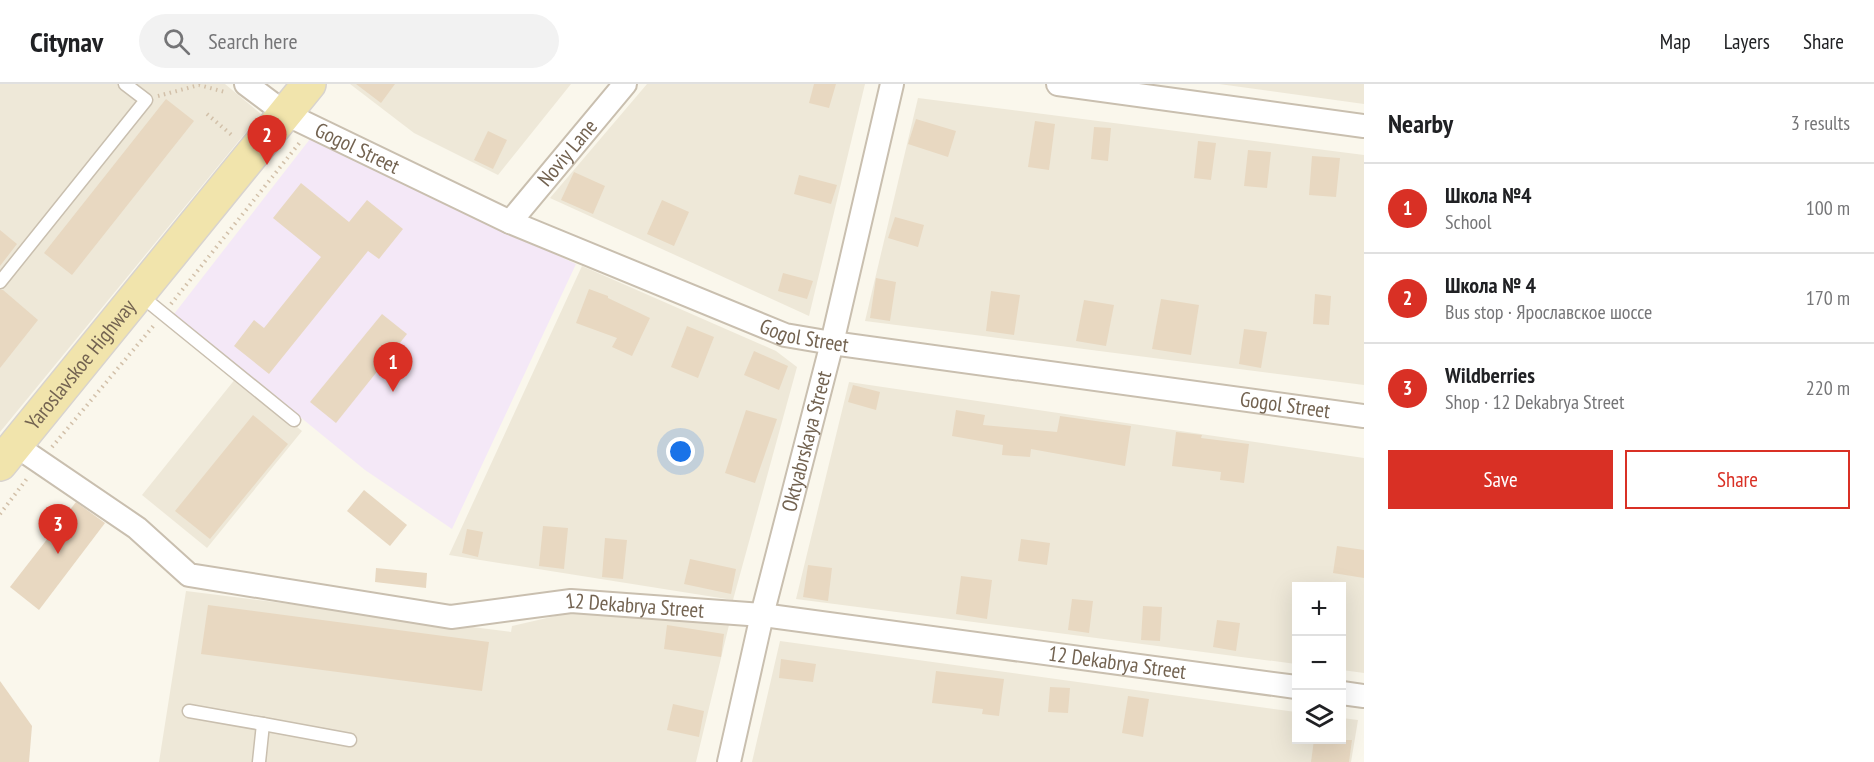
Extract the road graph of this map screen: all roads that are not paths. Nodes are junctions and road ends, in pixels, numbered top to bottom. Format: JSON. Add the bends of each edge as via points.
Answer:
{"nodes":[{"id":1,"x":125,"y":84,"type":"edge"},
{"id":2,"x":246,"y":84,"type":"edge"},
{"id":3,"x":309,"y":84,"type":"edge"},
{"id":4,"x":625,"y":84,"type":"edge"},
{"id":5,"x":892,"y":84,"type":"edge"},
{"id":6,"x":1058,"y":84,"type":"edge"},
{"id":7,"x":285,"y":114,"type":"junction"},
{"id":8,"x":1364,"y":126,"type":"edge"},
{"id":9,"x":510,"y":222,"type":"junction"},
{"id":10,"x":0,"y":282,"type":"edge"},
{"id":11,"x":139,"y":294,"type":"junction"},
{"id":12,"x":832,"y":343,"type":"junction"},
{"id":13,"x":1364,"y":416,"type":"edge"},
{"id":14,"x":294,"y":420,"type":"dead end"},
{"id":15,"x":7,"y":454,"type":"edge"},
{"id":16,"x":762,"y":615,"type":"junction"},
{"id":17,"x":1292,"y":686,"type":"edge"},
{"id":18,"x":1346,"y":694,"type":"edge"},
{"id":19,"x":1364,"y":696,"type":"edge"},
{"id":20,"x":189,"y":711,"type":"dead end"},
{"id":21,"x":263,"y":724,"type":"junction"},
{"id":22,"x":350,"y":740,"type":"dead end"},
{"id":23,"x":259,"y":762,"type":"edge"},
{"id":24,"x":729,"y":762,"type":"edge"}],
"edges":[{"from":1,"to":10,"type":"lane","via":[[146,100]]},
{"from":2,"to":7,"type":"street","name":"Gogol Street"},
{"from":3,"to":7,"type":"main road","name":"Yaroslavskoe Highway"},
{"from":4,"to":9,"type":"street","name":"Noviy Lane"},
{"from":5,"to":12,"type":"street","name":"Oktyabrskaya Street"},
{"from":6,"to":8,"type":"street"},
{"from":7,"to":9,"type":"street","name":"Gogol Street"},
{"from":7,"to":11,"type":"main road","name":"Yaroslavskoe Highway"},
{"from":9,"to":12,"type":"street","name":"Gogol Street","via":[[785,335]]},
{"from":11,"to":14,"type":"lane"},
{"from":11,"to":15,"type":"main road","name":"Yaroslavskoe Highway"},
{"from":12,"to":13,"type":"street","name":"Gogol Street"},
{"from":12,"to":16,"type":"street","name":"Oktyabrskaya Street"},
{"from":15,"to":16,"type":"street","name":"12 Dekabrya Street","via":[[137,528],[189,575],[451,617],[571,601]]},
{"from":16,"to":17,"type":"street","name":"12 Dekabrya Street"},
{"from":16,"to":24,"type":"street","name":"Oktyabrskaya Street"},
{"from":18,"to":19,"type":"street"},
{"from":20,"to":21,"type":"lane"},
{"from":21,"to":22,"type":"lane"},
{"from":21,"to":23,"type":"lane"}]}
